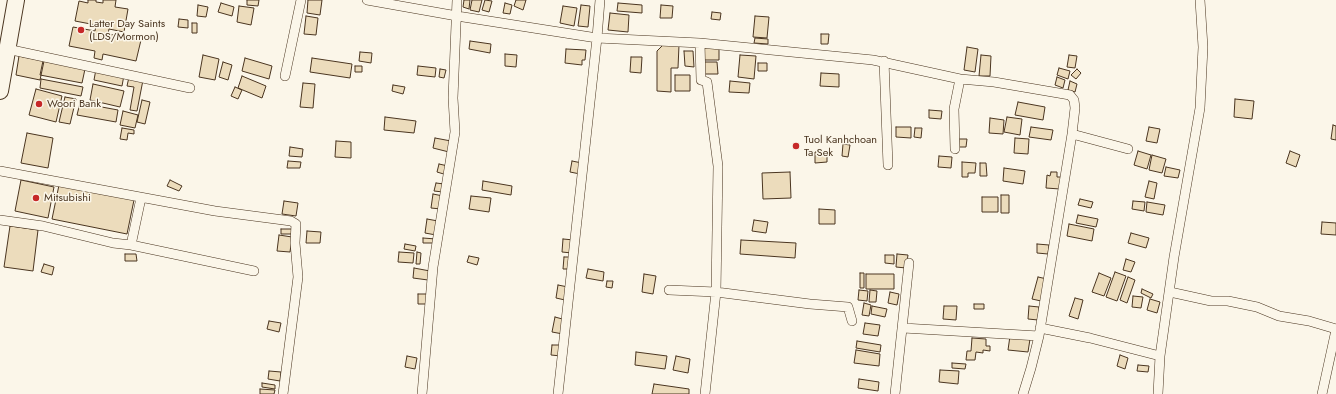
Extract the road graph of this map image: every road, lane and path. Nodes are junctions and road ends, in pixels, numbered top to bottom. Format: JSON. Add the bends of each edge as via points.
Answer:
{"nodes":[{"id":1,"x":16,"y":0,"type":"edge"},
{"id":2,"x":301,"y":0,"type":"edge"},
{"id":3,"x":366,"y":0,"type":"edge"},
{"id":4,"x":458,"y":0,"type":"edge"},
{"id":5,"x":600,"y":0,"type":"edge"},
{"id":6,"x":1200,"y":0,"type":"edge"},
{"id":7,"x":457,"y":16,"type":"junction"},
{"id":8,"x":597,"y":38,"type":"junction"},
{"id":9,"x":700,"y":43,"type":"junction"},
{"id":10,"x":7,"y":49,"type":"junction"},
{"id":11,"x":884,"y":61,"type":"junction"},
{"id":12,"x":285,"y":76,"type":"dead end"},
{"id":13,"x":960,"y":79,"type":"junction"},
{"id":14,"x":190,"y":88,"type":"dead end"},
{"id":15,"x":0,"y":91,"type":"edge"},
{"id":16,"x":1072,"y":134,"type":"junction"},
{"id":17,"x":1128,"y":148,"type":"dead end"},
{"id":18,"x":955,"y":149,"type":"dead end"},
{"id":19,"x":888,"y":165,"type":"dead end"},
{"id":20,"x":0,"y":171,"type":"edge"},
{"id":21,"x":141,"y":198,"type":"junction"},
{"id":22,"x":0,"y":220,"type":"edge"},
{"id":23,"x":131,"y":245,"type":"junction"},
{"id":24,"x":909,"y":263,"type":"dead end"},
{"id":25,"x":254,"y":271,"type":"dead end"},
{"id":26,"x":668,"y":290,"type":"dead end"},
{"id":27,"x":716,"y":292,"type":"junction"},
{"id":28,"x":1170,"y":292,"type":"junction"},
{"id":29,"x":852,"y":321,"type":"dead end"},
{"id":30,"x":903,"y":328,"type":"junction"},
{"id":31,"x":1336,"y":329,"type":"edge"},
{"id":32,"x":1039,"y":332,"type":"junction"},
{"id":33,"x":1160,"y":356,"type":"junction"},
{"id":34,"x":283,"y":394,"type":"edge"},
{"id":35,"x":422,"y":394,"type":"edge"},
{"id":36,"x":558,"y":394,"type":"edge"},
{"id":37,"x":705,"y":394,"type":"edge"},
{"id":38,"x":895,"y":394,"type":"edge"},
{"id":39,"x":1023,"y":394,"type":"edge"},
{"id":40,"x":1158,"y":394,"type":"edge"},
{"id":41,"x":1322,"y":394,"type":"edge"}],
"edges":[{"from":1,"to":10,"type":"highway"},
{"from":2,"to":12,"type":"street"},
{"from":3,"to":7,"type":"street"},
{"from":4,"to":7,"type":"street"},
{"from":5,"to":8,"type":"street"},
{"from":6,"to":28,"type":"street","via":[[1203,47],[1200,108]]},
{"from":7,"to":8,"type":"street"},
{"from":7,"to":35,"type":"street","via":[[453,98],[455,132],[433,267]]},
{"from":8,"to":9,"type":"street"},
{"from":8,"to":36,"type":"street"},
{"from":9,"to":11,"type":"street"},
{"from":9,"to":27,"type":"street","via":[[701,80],[707,82],[718,166]]},
{"from":10,"to":14,"type":"street"},
{"from":10,"to":15,"type":"highway"},
{"from":11,"to":13,"type":"street"},
{"from":11,"to":19,"type":"street"},
{"from":13,"to":16,"type":"street","via":[[1070,95],[1075,108]]},
{"from":13,"to":18,"type":"street","via":[[954,110]]},
{"from":16,"to":17,"type":"street"},
{"from":16,"to":32,"type":"street"},
{"from":20,"to":21,"type":"street"},
{"from":21,"to":23,"type":"street"},
{"from":21,"to":34,"type":"street","via":[[291,221],[296,224],[298,277]]},
{"from":22,"to":23,"type":"street"},
{"from":23,"to":25,"type":"street"},
{"from":24,"to":30,"type":"street"},
{"from":26,"to":27,"type":"street"},
{"from":27,"to":29,"type":"street","via":[[848,307]]},
{"from":27,"to":37,"type":"street"},
{"from":28,"to":31,"type":"street","via":[[1256,307],[1279,316],[1309,320]]},
{"from":28,"to":33,"type":"street"},
{"from":30,"to":32,"type":"street"},
{"from":30,"to":38,"type":"street"},
{"from":31,"to":41,"type":"street"},
{"from":32,"to":33,"type":"street","via":[[1090,338]]},
{"from":32,"to":39,"type":"street"},
{"from":33,"to":40,"type":"street"}]}
